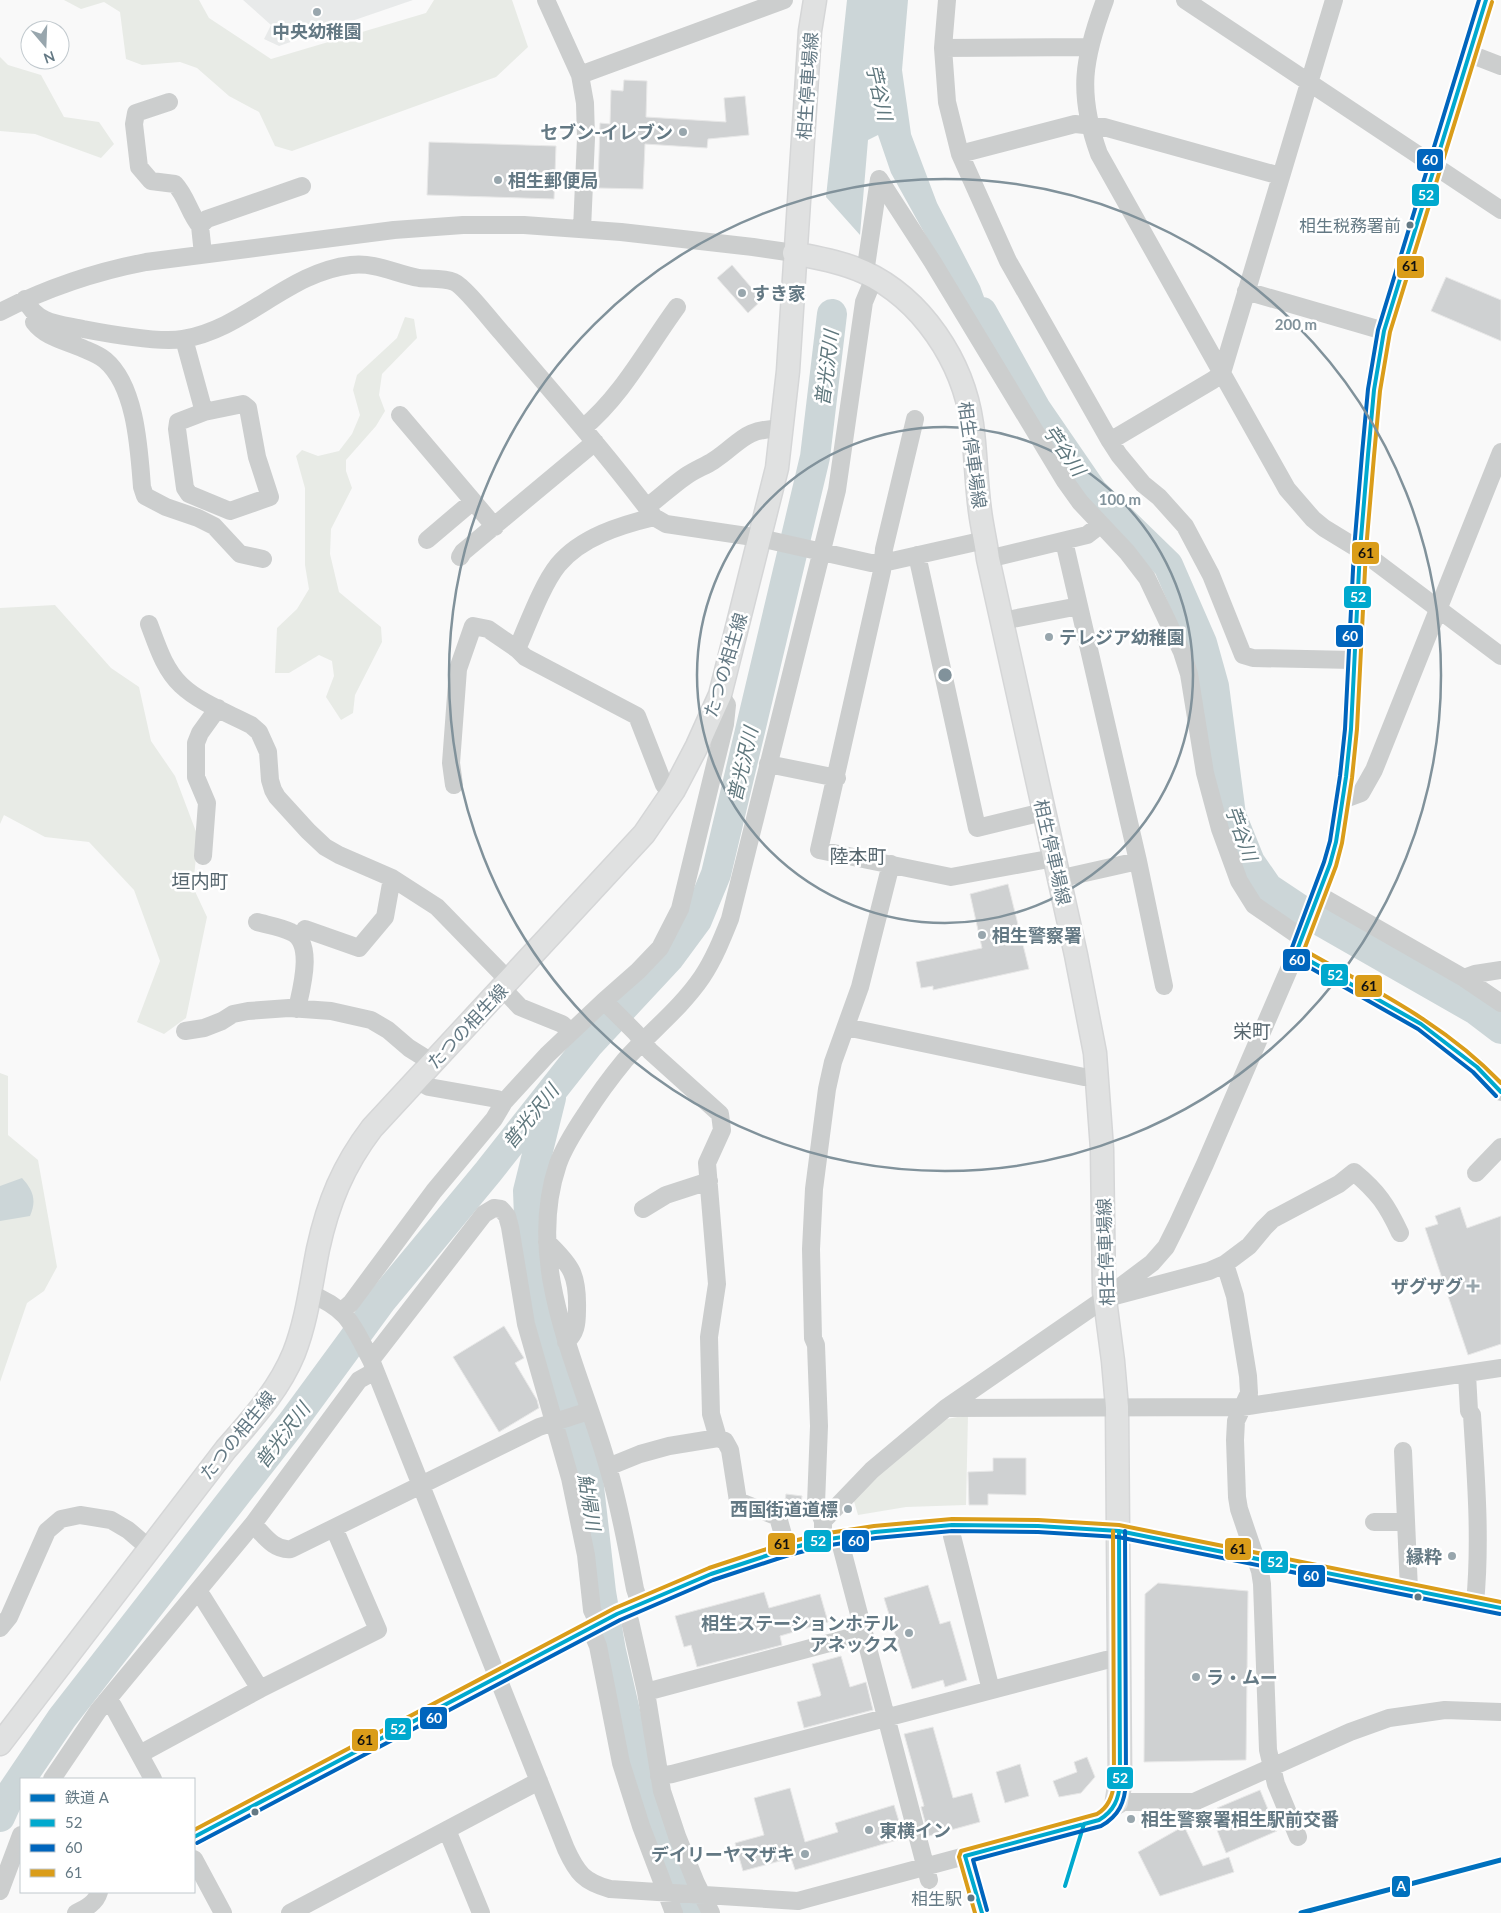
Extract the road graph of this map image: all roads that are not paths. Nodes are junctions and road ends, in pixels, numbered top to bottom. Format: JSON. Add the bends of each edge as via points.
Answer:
{"nodes":[{"id":1,"x":546,"y":0,"type":"edge"},
{"id":2,"x":815,"y":0,"type":"edge"},
{"id":3,"x":947,"y":0,"type":"edge"},
{"id":4,"x":1106,"y":0,"type":"edge"},
{"id":5,"x":1185,"y":0,"type":"edge"},
{"id":6,"x":1334,"y":0,"type":"edge"},
{"id":7,"x":1486,"y":0,"type":"edge"},
{"id":8,"x":776,"y":1,"type":"edge"},
{"id":9,"x":1090,"y":47,"type":"junction"},
{"id":10,"x":943,"y":48,"type":"junction"},
{"id":11,"x":1470,"y":54,"type":"junction"},
{"id":12,"x":1501,"y":66,"type":"edge"},
{"id":13,"x":580,"y":75,"type":"junction"},
{"id":14,"x":1309,"y":84,"type":"junction"},
{"id":15,"x":169,"y":102,"type":"dead end"},
{"id":16,"x":1090,"y":125,"type":"junction"},
{"id":17,"x":960,"y":154,"type":"junction"},
{"id":18,"x":1434,"y":167,"type":"junction"},
{"id":19,"x":1280,"y":176,"type":"junction"},
{"id":20,"x":302,"y":186,"type":"dead end"},
{"id":21,"x":1501,"y":210,"type":"edge"},
{"id":22,"x":200,"y":226,"type":"junction"},
{"id":23,"x":582,"y":229,"type":"junction"},
{"id":24,"x":794,"y":253,"type":"junction"},
{"id":25,"x":203,"y":254,"type":"junction"},
{"id":26,"x":869,"y":275,"type":"junction"},
{"id":27,"x":1246,"y":291,"type":"junction"},
{"id":28,"x":25,"y":299,"type":"junction"},
{"id":29,"x":677,"y":307,"type":"dead end"},
{"id":30,"x":0,"y":312,"type":"edge"},
{"id":31,"x":34,"y":314,"type":"junction"},
{"id":32,"x":1384,"y":331,"type":"junction"},
{"id":33,"x":184,"y":339,"type":"junction"},
{"id":34,"x":1222,"y":374,"type":"junction"},
{"id":35,"x":204,"y":412,"type":"junction"},
{"id":36,"x":400,"y":415,"type":"dead end"},
{"id":37,"x":915,"y":419,"type":"dead end"},
{"id":38,"x":583,"y":428,"type":"junction"},
{"id":39,"x":781,"y":429,"type":"junction"},
{"id":40,"x":1110,"y":441,"type":"junction"},
{"id":41,"x":595,"y":442,"type":"junction"},
{"id":42,"x":1501,"y":452,"type":"edge"},
{"id":43,"x":473,"y":501,"type":"junction"},
{"id":44,"x":650,"y":512,"type":"junction"},
{"id":45,"x":1100,"y":525,"type":"junction"},
{"id":46,"x":495,"y":527,"type":"junction"},
{"id":47,"x":765,"y":539,"type":"junction"},
{"id":48,"x":427,"y":540,"type":"dead end"},
{"id":49,"x":1064,"y":541,"type":"junction"},
{"id":50,"x":987,"y":550,"type":"junction"},
{"id":51,"x":1360,"y":550,"type":"junction"},
{"id":52,"x":819,"y":552,"type":"junction"},
{"id":53,"x":916,"y":555,"type":"junction"},
{"id":54,"x":460,"y":557,"type":"dead end"},
{"id":55,"x":262,"y":559,"type":"dead end"},
{"id":56,"x":883,"y":563,"type":"junction"},
{"id":57,"x":1079,"y":606,"type":"junction"},
{"id":58,"x":1438,"y":608,"type":"junction"},
{"id":59,"x":1002,"y":621,"type":"junction"},
{"id":60,"x":149,"y":624,"type":"dead end"},
{"id":61,"x":517,"y":648,"type":"junction"},
{"id":62,"x":1501,"y":656,"type":"edge"},
{"id":63,"x":1354,"y":660,"type":"junction"},
{"id":64,"x":720,"y":695,"type":"junction"},
{"id":65,"x":218,"y":708,"type":"junction"},
{"id":66,"x":768,"y":764,"type":"junction"},
{"id":67,"x":837,"y":778,"type":"junction"},
{"id":68,"x":454,"y":785,"type":"dead end"},
{"id":69,"x":674,"y":790,"type":"junction"},
{"id":70,"x":1342,"y":800,"type":"junction"},
{"id":71,"x":1044,"y":812,"type":"junction"},
{"id":72,"x":203,"y":856,"type":"dead end"},
{"id":73,"x":1138,"y":862,"type":"junction"},
{"id":74,"x":891,"y":864,"type":"junction"},
{"id":75,"x":1056,"y":869,"type":"junction"},
{"id":76,"x":392,"y":878,"type":"junction"},
{"id":77,"x":1318,"y":898,"type":"junction"},
{"id":78,"x":257,"y":922,"type":"dead end"},
{"id":79,"x":305,"y":929,"type":"dead end"},
{"id":80,"x":1301,"y":941,"type":"junction"},
{"id":81,"x":1501,"y":970,"type":"edge"},
{"id":82,"x":1464,"y":978,"type":"junction"},
{"id":83,"x":506,"y":984,"type":"junction"},
{"id":84,"x":1164,"y":986,"type":"dead end"},
{"id":85,"x":1501,"y":1003,"type":"edge"},
{"id":86,"x":606,"y":1004,"type":"junction"},
{"id":87,"x":297,"y":1009,"type":"junction"},
{"id":88,"x":846,"y":1027,"type":"junction"},
{"id":89,"x":185,"y":1031,"type":"dead end"},
{"id":90,"x":571,"y":1032,"type":"junction"},
{"id":91,"x":639,"y":1038,"type":"junction"},
{"id":92,"x":433,"y":1063,"type":"junction"},
{"id":93,"x":1097,"y":1077,"type":"junction"},
{"id":94,"x":416,"y":1080,"type":"junction"},
{"id":95,"x":1501,"y":1092,"type":"edge"},
{"id":96,"x":504,"y":1102,"type":"junction"},
{"id":97,"x":1501,"y":1147,"type":"edge"},
{"id":98,"x":1476,"y":1173,"type":"dead end"},
{"id":99,"x":709,"y":1181,"type":"junction"},
{"id":100,"x":643,"y":1209,"type":"dead end"},
{"id":101,"x":1400,"y":1233,"type":"dead end"},
{"id":102,"x":548,"y":1242,"type":"junction"},
{"id":103,"x":1225,"y":1264,"type":"junction"},
{"id":104,"x":310,"y":1294,"type":"junction"},
{"id":105,"x":1104,"y":1299,"type":"junction"},
{"id":106,"x":345,"y":1315,"type":"junction"},
{"id":107,"x":566,"y":1342,"type":"junction"},
{"id":108,"x":371,"y":1362,"type":"junction"},
{"id":109,"x":1501,"y":1368,"type":"edge"},
{"id":110,"x":1467,"y":1374,"type":"junction"},
{"id":111,"x":1117,"y":1407,"type":"junction"},
{"id":112,"x":1242,"y":1407,"type":"junction"},
{"id":113,"x":946,"y":1408,"type":"junction"},
{"id":114,"x":586,"y":1412,"type":"junction"},
{"id":115,"x":557,"y":1421,"type":"junction"},
{"id":116,"x":718,"y":1438,"type":"junction"},
{"id":117,"x":1403,"y":1451,"type":"dead end"},
{"id":118,"x":608,"y":1467,"type":"junction"},
{"id":119,"x":420,"y":1485,"type":"junction"},
{"id":120,"x":823,"y":1521,"type":"junction"},
{"id":121,"x":1374,"y":1522,"type":"dead end"},
{"id":122,"x":1406,"y":1522,"type":"junction"},
{"id":123,"x":253,"y":1524,"type":"junction"},
{"id":124,"x":952,"y":1525,"type":"junction"},
{"id":125,"x":334,"y":1528,"type":"junction"},
{"id":126,"x":1119,"y":1531,"type":"junction"},
{"id":127,"x":831,"y":1539,"type":"junction"},
{"id":128,"x":149,"y":1548,"type":"junction"},
{"id":129,"x":787,"y":1549,"type":"junction"},
{"id":130,"x":1256,"y":1560,"type":"junction"},
{"id":131,"x":1409,"y":1590,"type":"junction"},
{"id":132,"x":197,"y":1593,"type":"junction"},
{"id":133,"x":1475,"y":1603,"type":"junction"},
{"id":134,"x":1501,"y":1608,"type":"edge"},
{"id":135,"x":612,"y":1617,"type":"junction"},
{"id":136,"x":0,"y":1628,"type":"edge"},
{"id":137,"x":863,"y":1634,"type":"junction"},
{"id":138,"x":1119,"y":1659,"type":"junction"},
{"id":139,"x":497,"y":1676,"type":"junction"},
{"id":140,"x":260,"y":1689,"type":"junction"},
{"id":141,"x":991,"y":1690,"type":"junction"},
{"id":142,"x":646,"y":1692,"type":"junction"},
{"id":143,"x":106,"y":1701,"type":"junction"},
{"id":144,"x":1501,"y":1712,"type":"edge"},
{"id":145,"x":886,"y":1718,"type":"junction"},
{"id":146,"x":0,"y":1744,"type":"edge"},
{"id":147,"x":140,"y":1754,"type":"junction"},
{"id":148,"x":1271,"y":1768,"type":"junction"},
{"id":149,"x":659,"y":1776,"type":"junction"},
{"id":150,"x":53,"y":1778,"type":"edge"},
{"id":151,"x":152,"y":1778,"type":"edge"},
{"id":152,"x":539,"y":1781,"type":"junction"},
{"id":153,"x":1117,"y":1802,"type":"junction"},
{"id":154,"x":447,"y":1830,"type":"junction"},
{"id":155,"x":195,"y":1836,"type":"edge"},
{"id":156,"x":1298,"y":1837,"type":"dead end"},
{"id":157,"x":15,"y":1844,"type":"edge"},
{"id":158,"x":195,"y":1861,"type":"edge"},
{"id":159,"x":927,"y":1873,"type":"junction"},
{"id":160,"x":0,"y":1891,"type":"edge"},
{"id":161,"x":669,"y":1892,"type":"junction"},
{"id":162,"x":99,"y":1893,"type":"edge"},
{"id":163,"x":699,"y":1895,"type":"junction"},
{"id":164,"x":76,"y":1913,"type":"edge"},
{"id":165,"x":223,"y":1913,"type":"edge"},
{"id":166,"x":290,"y":1913,"type":"edge"},
{"id":167,"x":481,"y":1913,"type":"edge"},
{"id":168,"x":674,"y":1913,"type":"edge"},
{"id":169,"x":711,"y":1913,"type":"edge"}],
"edges":[{"from":1,"to":13,"type":"street"},
{"from":2,"to":24,"type":"main road","name":"相生停車場線"},
{"from":3,"to":10,"type":"street"},
{"from":4,"to":9,"type":"street"},
{"from":5,"to":14,"type":"street"},
{"from":6,"to":14,"type":"street"},
{"from":7,"to":11,"type":"street"},
{"from":8,"to":13,"type":"street"},
{"from":9,"to":10,"type":"street"},
{"from":9,"to":16,"type":"street","via":[[1084,75],[1084,98]]},
{"from":10,"to":17,"type":"street","via":[[947,102]]},
{"from":11,"to":12,"type":"street"},
{"from":11,"to":18,"type":"street"},
{"from":13,"to":23,"type":"street","via":[[586,138]]},
{"from":14,"to":18,"type":"street"},
{"from":14,"to":19,"type":"street"},
{"from":15,"to":22,"type":"street","via":[[136,113],[134,124],[139,167],[151,181],[175,184],[184,194]]},
{"from":16,"to":17,"type":"street","via":[[1075,124]]},
{"from":16,"to":19,"type":"street"},
{"from":16,"to":34,"type":"street","via":[[1099,154]]},
{"from":17,"to":40,"type":"street","via":[[1008,261]]},
{"from":18,"to":21,"type":"street"},
{"from":18,"to":32,"type":"street"},
{"from":19,"to":27,"type":"street"},
{"from":20,"to":22,"type":"street","via":[[207,219]]},
{"from":22,"to":25,"type":"street"},
{"from":23,"to":24,"type":"street"},
{"from":23,"to":25,"type":"street","via":[[524,225],[453,226],[394,230]]},
{"from":24,"to":26,"type":"main road","name":"相生停車場線"},
{"from":24,"to":39,"type":"main road","name":"たつの相生線","via":[[788,371]]},
{"from":25,"to":28,"type":"street","via":[[114,268],[69,281]]},
{"from":26,"to":45,"type":"street","via":[[879,179],[1046,452]]},
{"from":26,"to":50,"type":"main road","name":"相生停車場線","via":[[913,306],[936,333],[950,357],[964,391],[972,423]]},
{"from":26,"to":52,"type":"street","via":[[843,456]]},
{"from":27,"to":32,"type":"street"},
{"from":27,"to":34,"type":"street"},
{"from":28,"to":30,"type":"street"},
{"from":28,"to":31,"type":"street"},
{"from":29,"to":38,"type":"street","via":[[621,387]]},
{"from":31,"to":33,"type":"street","via":[[54,323],[108,334]]},
{"from":31,"to":55,"type":"street","via":[[34,323],[41,331],[104,359],[119,380],[136,423],[145,496],[214,526],[240,554]]},
{"from":32,"to":51,"type":"street","via":[[1374,390]]},
{"from":33,"to":35,"type":"street"},
{"from":33,"to":38,"type":"street","via":[[214,330],[303,280],[351,265],[375,266],[418,278],[454,282],[478,305]]},
{"from":34,"to":40,"type":"street"},
{"from":34,"to":51,"type":"street","via":[[1299,505],[1324,528]]},
{"from":35,"to":35,"type":"street","via":[[244,404],[248,408],[257,456],[270,497],[230,511],[189,494],[185,488],[178,422]]},
{"from":36,"to":43,"type":"street"},
{"from":37,"to":56,"type":"street"},
{"from":38,"to":41,"type":"street"},
{"from":39,"to":44,"type":"street","via":[[767,429],[743,437],[715,460],[687,475]]},
{"from":39,"to":47,"type":"main road","name":"たつの相生線"},
{"from":40,"to":63,"type":"street","via":[[1143,484],[1185,526],[1211,576],[1243,656]]},
{"from":41,"to":44,"type":"street"},
{"from":41,"to":46,"type":"street"},
{"from":42,"to":58,"type":"street"},
{"from":43,"to":46,"type":"street"},
{"from":43,"to":48,"type":"street"},
{"from":44,"to":47,"type":"street","via":[[666,524]]},
{"from":44,"to":61,"type":"street","via":[[592,539],[558,565]]},
{"from":45,"to":49,"type":"street","via":[[1087,535]]},
{"from":45,"to":80,"type":"street","via":[[1147,578],[1182,652],[1189,674],[1204,773],[1239,881],[1254,905]]},
{"from":46,"to":54,"type":"street"},
{"from":47,"to":52,"type":"street"},
{"from":47,"to":64,"type":"main road","name":"たつの相生線"},
{"from":49,"to":50,"type":"street"},
{"from":49,"to":57,"type":"street"},
{"from":50,"to":53,"type":"street"},
{"from":50,"to":59,"type":"main road","name":"相生停車場線"},
{"from":51,"to":58,"type":"street"},
{"from":51,"to":63,"type":"street"},
{"from":52,"to":56,"type":"street"},
{"from":52,"to":66,"type":"street"},
{"from":53,"to":56,"type":"street"},
{"from":53,"to":71,"type":"street","via":[[977,828]]},
{"from":56,"to":67,"type":"street"},
{"from":57,"to":59,"type":"street"},
{"from":57,"to":73,"type":"street"},
{"from":58,"to":62,"type":"street"},
{"from":58,"to":70,"type":"street","via":[[1374,770],[1361,793]]},
{"from":59,"to":71,"type":"main road","name":"相生停車場線"},
{"from":60,"to":65,"type":"street","via":[[170,672],[193,695]]},
{"from":61,"to":68,"type":"street","via":[[488,629],[473,626],[458,668],[451,762]]},
{"from":61,"to":69,"type":"street","via":[[525,657],[637,716],[664,785]]},
{"from":63,"to":70,"type":"street","via":[[1349,749]]},
{"from":64,"to":69,"type":"main road","name":"たつの相生線"},
{"from":64,"to":86,"type":"street","via":[[727,705],[725,724],[680,909],[660,948]]},
{"from":65,"to":72,"type":"street","via":[[196,742],[196,777],[207,803]]},
{"from":65,"to":76,"type":"street","via":[[259,732],[268,752],[273,790],[308,831],[339,855]]},
{"from":66,"to":67,"type":"street"},
{"from":66,"to":91,"type":"street","via":[[730,920],[720,944],[702,977],[685,998]]},
{"from":67,"to":74,"type":"street","via":[[820,850]]},
{"from":69,"to":83,"type":"main road","name":"たつの相生線","via":[[644,834]]},
{"from":70,"to":77,"type":"street","via":[[1336,842]]},
{"from":71,"to":75,"type":"main road","name":"相生停車場線"},
{"from":73,"to":75,"type":"street"},
{"from":73,"to":84,"type":"street"},
{"from":74,"to":75,"type":"street","via":[[951,878]]},
{"from":74,"to":88,"type":"street","via":[[860,987]]},
{"from":75,"to":93,"type":"main road","name":"相生停車場線","via":[[1088,1012]]},
{"from":76,"to":79,"type":"street","via":[[385,917],[360,948]]},
{"from":76,"to":83,"type":"street","via":[[436,907]]},
{"from":77,"to":80,"type":"street"},
{"from":77,"to":82,"type":"street"},
{"from":78,"to":87,"type":"street","via":[[293,932],[299,938],[305,961]]},
{"from":80,"to":95,"type":"street","via":[[1421,1024],[1477,1067]]},
{"from":80,"to":105,"type":"street","via":[[1209,1156],[1166,1247]]},
{"from":81,"to":82,"type":"street"},
{"from":82,"to":85,"type":"street"},
{"from":83,"to":90,"type":"street","via":[[520,1007],[562,1024]]},
{"from":83,"to":92,"type":"main road","name":"たつの相生線"},
{"from":86,"to":90,"type":"street"},
{"from":86,"to":91,"type":"street"},
{"from":87,"to":89,"type":"street","via":[[248,1011],[233,1014],[204,1028]]},
{"from":87,"to":92,"type":"street","via":[[331,1011],[371,1020]]},
{"from":88,"to":93,"type":"street","via":[[1084,1078]]},
{"from":88,"to":120,"type":"street","via":[[827,1090],[814,1189],[811,1249],[819,1426],[816,1504]]},
{"from":90,"to":96,"type":"street"},
{"from":91,"to":99,"type":"street","via":[[720,1114],[722,1130],[707,1163]]},
{"from":91,"to":102,"type":"street","via":[[586,1114],[559,1163],[547,1216]]},
{"from":92,"to":94,"type":"main road","name":"たつの相生線"},
{"from":93,"to":105,"type":"main road","name":"相生停車場線","via":[[1102,1149]]},
{"from":94,"to":96,"type":"street","via":[[428,1087]]},
{"from":94,"to":104,"type":"main road","name":"たつの相生線","via":[[372,1128],[345,1168],[325,1222]]},
{"from":96,"to":106,"type":"street","via":[[494,1119],[434,1191]]},
{"from":97,"to":98,"type":"street"},
{"from":99,"to":100,"type":"street","via":[[666,1196]]},
{"from":99,"to":116,"type":"street","via":[[717,1284],[709,1337],[711,1414]]},
{"from":101,"to":103,"type":"street","via":[[1386,1205],[1354,1172],[1339,1184],[1273,1219],[1249,1246]]},
{"from":102,"to":107,"type":"street","via":[[550,1270]]},
{"from":102,"to":107,"type":"street","via":[[564,1258],[574,1274],[578,1289],[577,1324],[574,1335]]},
{"from":103,"to":105,"type":"street","via":[[1209,1272]]},
{"from":103,"to":112,"type":"street","via":[[1235,1296],[1248,1376],[1249,1392]]},
{"from":104,"to":106,"type":"street","via":[[328,1300]]},
{"from":104,"to":128,"type":"main road","name":"たつの相生線","via":[[300,1336],[280,1382]]},
{"from":105,"to":111,"type":"main road","name":"相生停車場線"},
{"from":105,"to":113,"type":"street"},
{"from":106,"to":108,"type":"street"},
{"from":107,"to":114,"type":"street"},
{"from":108,"to":115,"type":"street","via":[[484,1214],[494,1208],[501,1209],[510,1227],[526,1324]]},
{"from":108,"to":119,"type":"street"},
{"from":108,"to":123,"type":"street"},
{"from":109,"to":110,"type":"street"},
{"from":110,"to":112,"type":"street"},
{"from":110,"to":133,"type":"street","via":[[1476,1479],[1478,1571]]},
{"from":111,"to":112,"type":"street"},
{"from":111,"to":113,"type":"street"},
{"from":111,"to":126,"type":"main road","name":"相生停車場線"},
{"from":112,"to":130,"type":"street","via":[[1236,1421],[1237,1497]]},
{"from":113,"to":120,"type":"street","via":[[872,1470]]},
{"from":114,"to":115,"type":"street"},
{"from":114,"to":118,"type":"street"},
{"from":115,"to":119,"type":"street"},
{"from":115,"to":135,"type":"street","via":[[586,1555],[592,1610]]},
{"from":116,"to":118,"type":"street","via":[[668,1446]]},
{"from":116,"to":129,"type":"street","via":[[725,1441],[730,1450],[738,1501],[778,1517]]},
{"from":117,"to":122,"type":"street"},
{"from":118,"to":135,"type":"street","via":[[635,1589]]},
{"from":119,"to":125,"type":"street"},
{"from":119,"to":139,"type":"street"},
{"from":120,"to":127,"type":"street"},
{"from":121,"to":122,"type":"street"},
{"from":122,"to":131,"type":"street"},
{"from":123,"to":125,"type":"street","via":[[283,1550]]},
{"from":123,"to":132,"type":"street"},
{"from":124,"to":126,"type":"street"},
{"from":124,"to":127,"type":"street"},
{"from":124,"to":141,"type":"street","via":[[952,1536]]},
{"from":125,"to":140,"type":"street","via":[[378,1630]]},
{"from":126,"to":130,"type":"street"},
{"from":126,"to":138,"type":"main road","name":"相生停車場線"},
{"from":127,"to":129,"type":"street"},
{"from":127,"to":137,"type":"street"},
{"from":128,"to":136,"type":"street","via":[[111,1520],[80,1515],[61,1519],[47,1531],[9,1617]]},
{"from":128,"to":146,"type":"main road","name":"たつの相生線"},
{"from":129,"to":135,"type":"street","via":[[712,1574]]},
{"from":130,"to":131,"type":"street"},
{"from":130,"to":148,"type":"street","via":[[1262,1584],[1264,1690]]},
{"from":131,"to":133,"type":"street"},
{"from":132,"to":140,"type":"street","via":[[204,1598]]},
{"from":132,"to":143,"type":"street"},
{"from":133,"to":134,"type":"street"},
{"from":135,"to":139,"type":"street"},
{"from":135,"to":142,"type":"street","via":[[630,1622]]},
{"from":135,"to":161,"type":"street","via":[[598,1646],[621,1763],[641,1826]]},
{"from":137,"to":142,"type":"street"},
{"from":137,"to":145,"type":"street"},
{"from":138,"to":141,"type":"street"},
{"from":138,"to":153,"type":"main road","name":"相生停車場線","via":[[1120,1782]]},
{"from":139,"to":152,"type":"street"},
{"from":139,"to":155,"type":"street"},
{"from":140,"to":147,"type":"street"},
{"from":141,"to":145,"type":"street"},
{"from":142,"to":149,"type":"street"},
{"from":143,"to":147,"type":"street","via":[[113,1706]]},
{"from":143,"to":150,"type":"street"},
{"from":144,"to":148,"type":"street","via":[[1445,1710],[1389,1718]]},
{"from":145,"to":149,"type":"street"},
{"from":145,"to":159,"type":"street"},
{"from":147,"to":151,"type":"street"},
{"from":148,"to":153,"type":"street","via":[[1194,1802]]},
{"from":148,"to":156,"type":"street"},
{"from":149,"to":163,"type":"street"},
{"from":152,"to":154,"type":"street"},
{"from":152,"to":161,"type":"street","via":[[571,1860],[582,1877],[610,1890]]},
{"from":153,"to":159,"type":"street","via":[[1113,1810],[1099,1820]]},
{"from":154,"to":166,"type":"street"},
{"from":154,"to":167,"type":"street"},
{"from":157,"to":160,"type":"street"},
{"from":158,"to":165,"type":"street"},
{"from":159,"to":163,"type":"street","via":[[798,1900]]},
{"from":161,"to":163,"type":"street"},
{"from":161,"to":168,"type":"street"},
{"from":162,"to":164,"type":"street","via":[[90,1906]]},
{"from":163,"to":169,"type":"street"}]}
